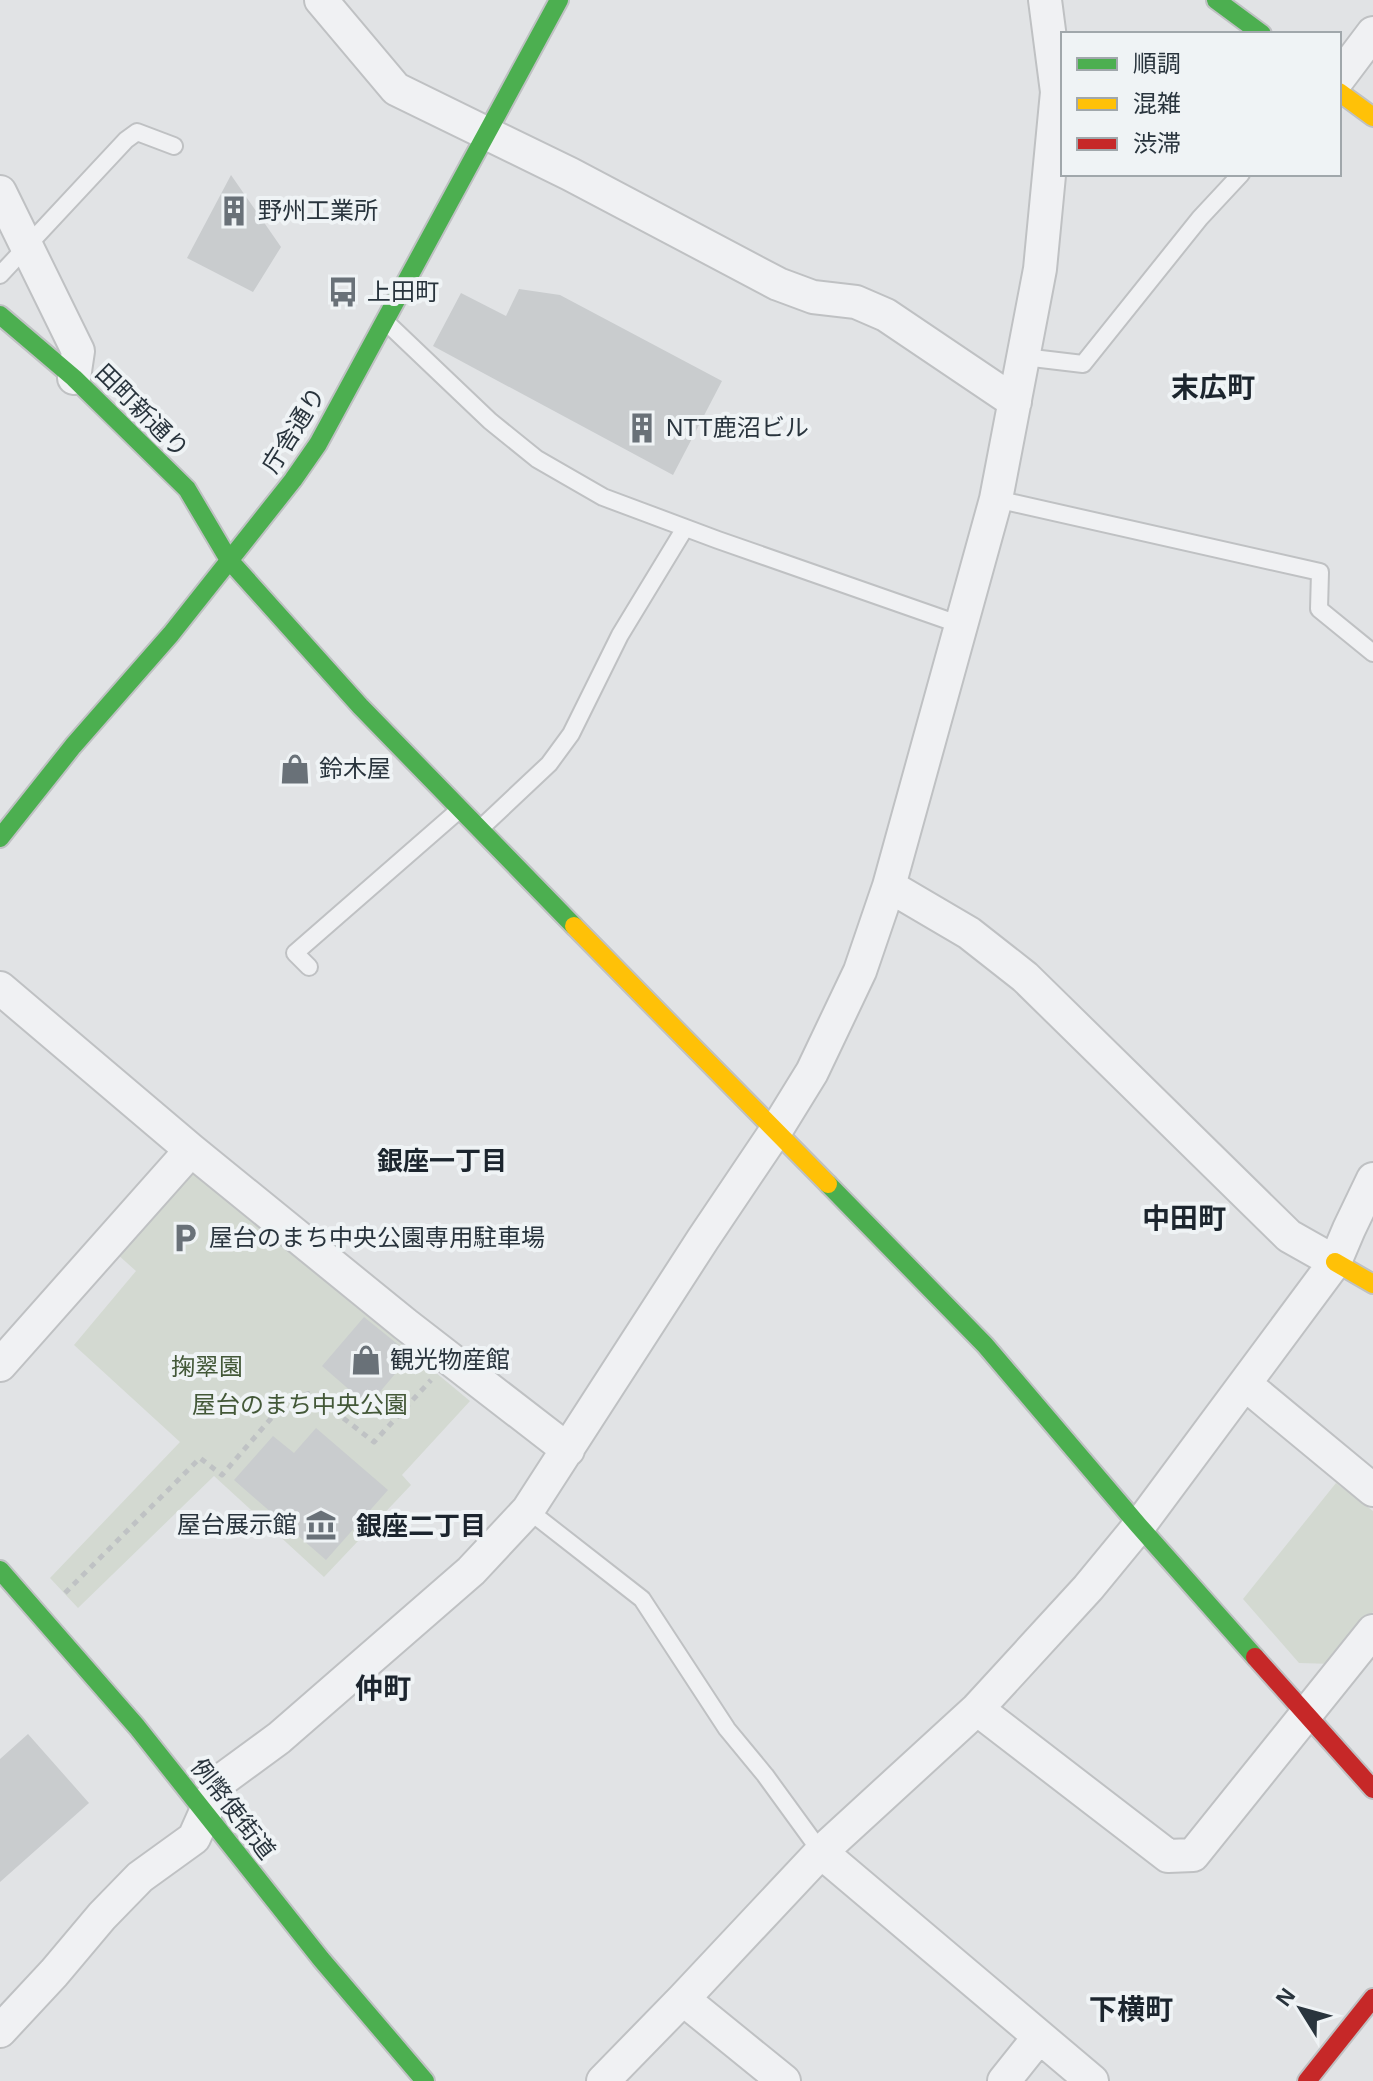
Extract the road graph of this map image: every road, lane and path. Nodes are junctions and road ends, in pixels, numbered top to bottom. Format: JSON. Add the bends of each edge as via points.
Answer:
{"nodes":[{"id":1,"x":321,"y":0,"type":"edge"},
{"id":2,"x":559,"y":0,"type":"edge"},
{"id":3,"x":1045,"y":0,"type":"edge"},
{"id":4,"x":1216,"y":0,"type":"edge"},
{"id":5,"x":1259,"y":32,"type":"edge"},
{"id":6,"x":1373,"y":33,"type":"edge"},
{"id":7,"x":1341,"y":75,"type":"edge"},
{"id":8,"x":1341,"y":93,"type":"edge"},
{"id":9,"x":1373,"y":117,"type":"edge"},
{"id":10,"x":486,"y":133,"type":"junction"},
{"id":11,"x":174,"y":146,"type":"dead end"},
{"id":12,"x":1239,"y":176,"type":"edge"},
{"id":13,"x":0,"y":192,"type":"edge"},
{"id":14,"x":26,"y":247,"type":"junction"},
{"id":15,"x":0,"y":275,"type":"edge"},
{"id":16,"x":0,"y":315,"type":"edge"},
{"id":17,"x":385,"y":321,"type":"junction"},
{"id":18,"x":1024,"y":357,"type":"junction"},
{"id":19,"x":74,"y":378,"type":"junction"},
{"id":20,"x":1015,"y":402,"type":"junction"},
{"id":21,"x":996,"y":499,"type":"junction"},
{"id":22,"x":685,"y":528,"type":"junction"},
{"id":23,"x":229,"y":560,"type":"junction"},
{"id":24,"x":961,"y":625,"type":"junction"},
{"id":25,"x":1373,"y":653,"type":"edge"},
{"id":26,"x":460,"y":809,"type":"junction"},
{"id":27,"x":480,"y":829,"type":"junction"},
{"id":28,"x":0,"y":838,"type":"edge"},
{"id":29,"x":889,"y":886,"type":"junction"},
{"id":30,"x":309,"y":967,"type":"dead end"},
{"id":31,"x":0,"y":988,"type":"edge"},
{"id":32,"x":775,"y":1132,"type":"junction"},
{"id":33,"x":191,"y":1150,"type":"junction"},
{"id":34,"x":1373,"y":1179,"type":"edge"},
{"id":35,"x":1335,"y":1262,"type":"junction"},
{"id":36,"x":1373,"y":1284,"type":"edge"},
{"id":37,"x":450,"y":1358,"type":"junction"},
{"id":38,"x":0,"y":1365,"type":"edge"},
{"id":39,"x":1245,"y":1384,"type":"junction"},
{"id":40,"x":568,"y":1450,"type":"junction"},
{"id":41,"x":1373,"y":1490,"type":"edge"},
{"id":42,"x":528,"y":1510,"type":"junction"},
{"id":43,"x":1139,"y":1526,"type":"junction"},
{"id":44,"x":0,"y":1570,"type":"edge"},
{"id":45,"x":42,"y":1616,"type":"junction"},
{"id":46,"x":1373,"y":1631,"type":"edge"},
{"id":47,"x":977,"y":1709,"type":"junction"},
{"id":48,"x":1307,"y":1715,"type":"junction"},
{"id":49,"x":1373,"y":1789,"type":"edge"},
{"id":50,"x":205,"y":1812,"type":"junction"},
{"id":51,"x":821,"y":1852,"type":"junction"},
{"id":52,"x":1373,"y":1998,"type":"edge"},
{"id":53,"x":683,"y":1999,"type":"junction"},
{"id":54,"x":0,"y":2031,"type":"edge"},
{"id":55,"x":1039,"y":2037,"type":"junction"},
{"id":56,"x":419,"y":2079,"type":"edge"},
{"id":57,"x":603,"y":2081,"type":"edge"},
{"id":58,"x":784,"y":2081,"type":"edge"},
{"id":59,"x":1004,"y":2081,"type":"edge"},
{"id":60,"x":1092,"y":2081,"type":"edge"},
{"id":61,"x":1307,"y":2081,"type":"edge"}],
"edges":[{"from":1,"to":10,"type":"street","via":[[396,89]]},
{"from":2,"to":10,"type":"main road","name":"庁舎通り"},
{"from":3,"to":18,"type":"street","via":[[1057,92],[1040,269]]},
{"from":4,"to":5,"type":"main road"},
{"from":6,"to":7,"type":"street"},
{"from":8,"to":9,"type":"main road"},
{"from":10,"to":17,"type":"main road","name":"庁舎通り"},
{"from":10,"to":20,"type":"street","via":[[778,284],[813,297],[856,302],[886,315]]},
{"from":11,"to":14,"type":"lane","via":[[137,132]]},
{"from":12,"to":18,"type":"lane","via":[[1083,364]]},
{"from":13,"to":14,"type":"street"},
{"from":14,"to":15,"type":"lane"},
{"from":14,"to":19,"type":"street","via":[[78,351]]},
{"from":16,"to":19,"type":"main road","name":"田町新通り"},
{"from":17,"to":22,"type":"lane","via":[[537,459],[603,497]]},
{"from":17,"to":23,"type":"main road","name":"庁舎通り","via":[[318,444]]},
{"from":18,"to":20,"type":"street"},
{"from":19,"to":23,"type":"main road","name":"田町新通り","via":[[187,489]]},
{"from":20,"to":21,"type":"street"},
{"from":21,"to":24,"type":"street"},
{"from":21,"to":25,"type":"lane","via":[[1320,572],[1319,609]]},
{"from":22,"to":24,"type":"lane"},
{"from":22,"to":27,"type":"lane","via":[[620,635],[571,734],[549,764]]},
{"from":23,"to":26,"type":"main road","name":"田町新通り"},
{"from":23,"to":28,"type":"main road","name":"庁舎通り"},
{"from":24,"to":29,"type":"street"},
{"from":26,"to":27,"type":"main road","name":"田町新通り"},
{"from":26,"to":30,"type":"lane","via":[[295,953]]},
{"from":27,"to":32,"type":"main road","name":"田町新通り"},
{"from":29,"to":32,"type":"street","via":[[860,971],[812,1072]]},
{"from":29,"to":35,"type":"street","via":[[969,933],[1025,977],[1289,1236]]},
{"from":31,"to":33,"type":"street"},
{"from":32,"to":40,"type":"street"},
{"from":32,"to":43,"type":"main road","name":"田町新通り","via":[[985,1345]]},
{"from":33,"to":37,"type":"street"},
{"from":33,"to":38,"type":"street"},
{"from":34,"to":35,"type":"street"},
{"from":35,"to":36,"type":"main road"},
{"from":35,"to":39,"type":"street"},
{"from":37,"to":40,"type":"street"},
{"from":37,"to":45,"type":"path","via":[[374,1442],[311,1393],[287,1400],[222,1475],[200,1458]]},
{"from":39,"to":41,"type":"street"},
{"from":39,"to":43,"type":"street"},
{"from":40,"to":42,"type":"street"},
{"from":42,"to":50,"type":"street","via":[[471,1571],[279,1738],[219,1782]]},
{"from":42,"to":51,"type":"lane","via":[[642,1599],[727,1729]]},
{"from":43,"to":47,"type":"street"},
{"from":43,"to":48,"type":"main road","name":"田町新通り"},
{"from":44,"to":45,"type":"main road","name":"例幣使街道"},
{"from":45,"to":50,"type":"main road","name":"例幣使街道"},
{"from":46,"to":48,"type":"street"},
{"from":47,"to":48,"type":"street","via":[[1168,1856],[1193,1855]]},
{"from":47,"to":51,"type":"street"},
{"from":48,"to":49,"type":"main road","name":"田町新通り"},
{"from":50,"to":54,"type":"street","via":[[194,1838],[140,1877]]},
{"from":50,"to":56,"type":"main road","name":"例幣使街道"},
{"from":51,"to":53,"type":"street"},
{"from":51,"to":55,"type":"street"},
{"from":52,"to":61,"type":"main road"},
{"from":53,"to":57,"type":"street"},
{"from":53,"to":58,"type":"street"},
{"from":55,"to":59,"type":"street"},
{"from":55,"to":60,"type":"street"}]}
